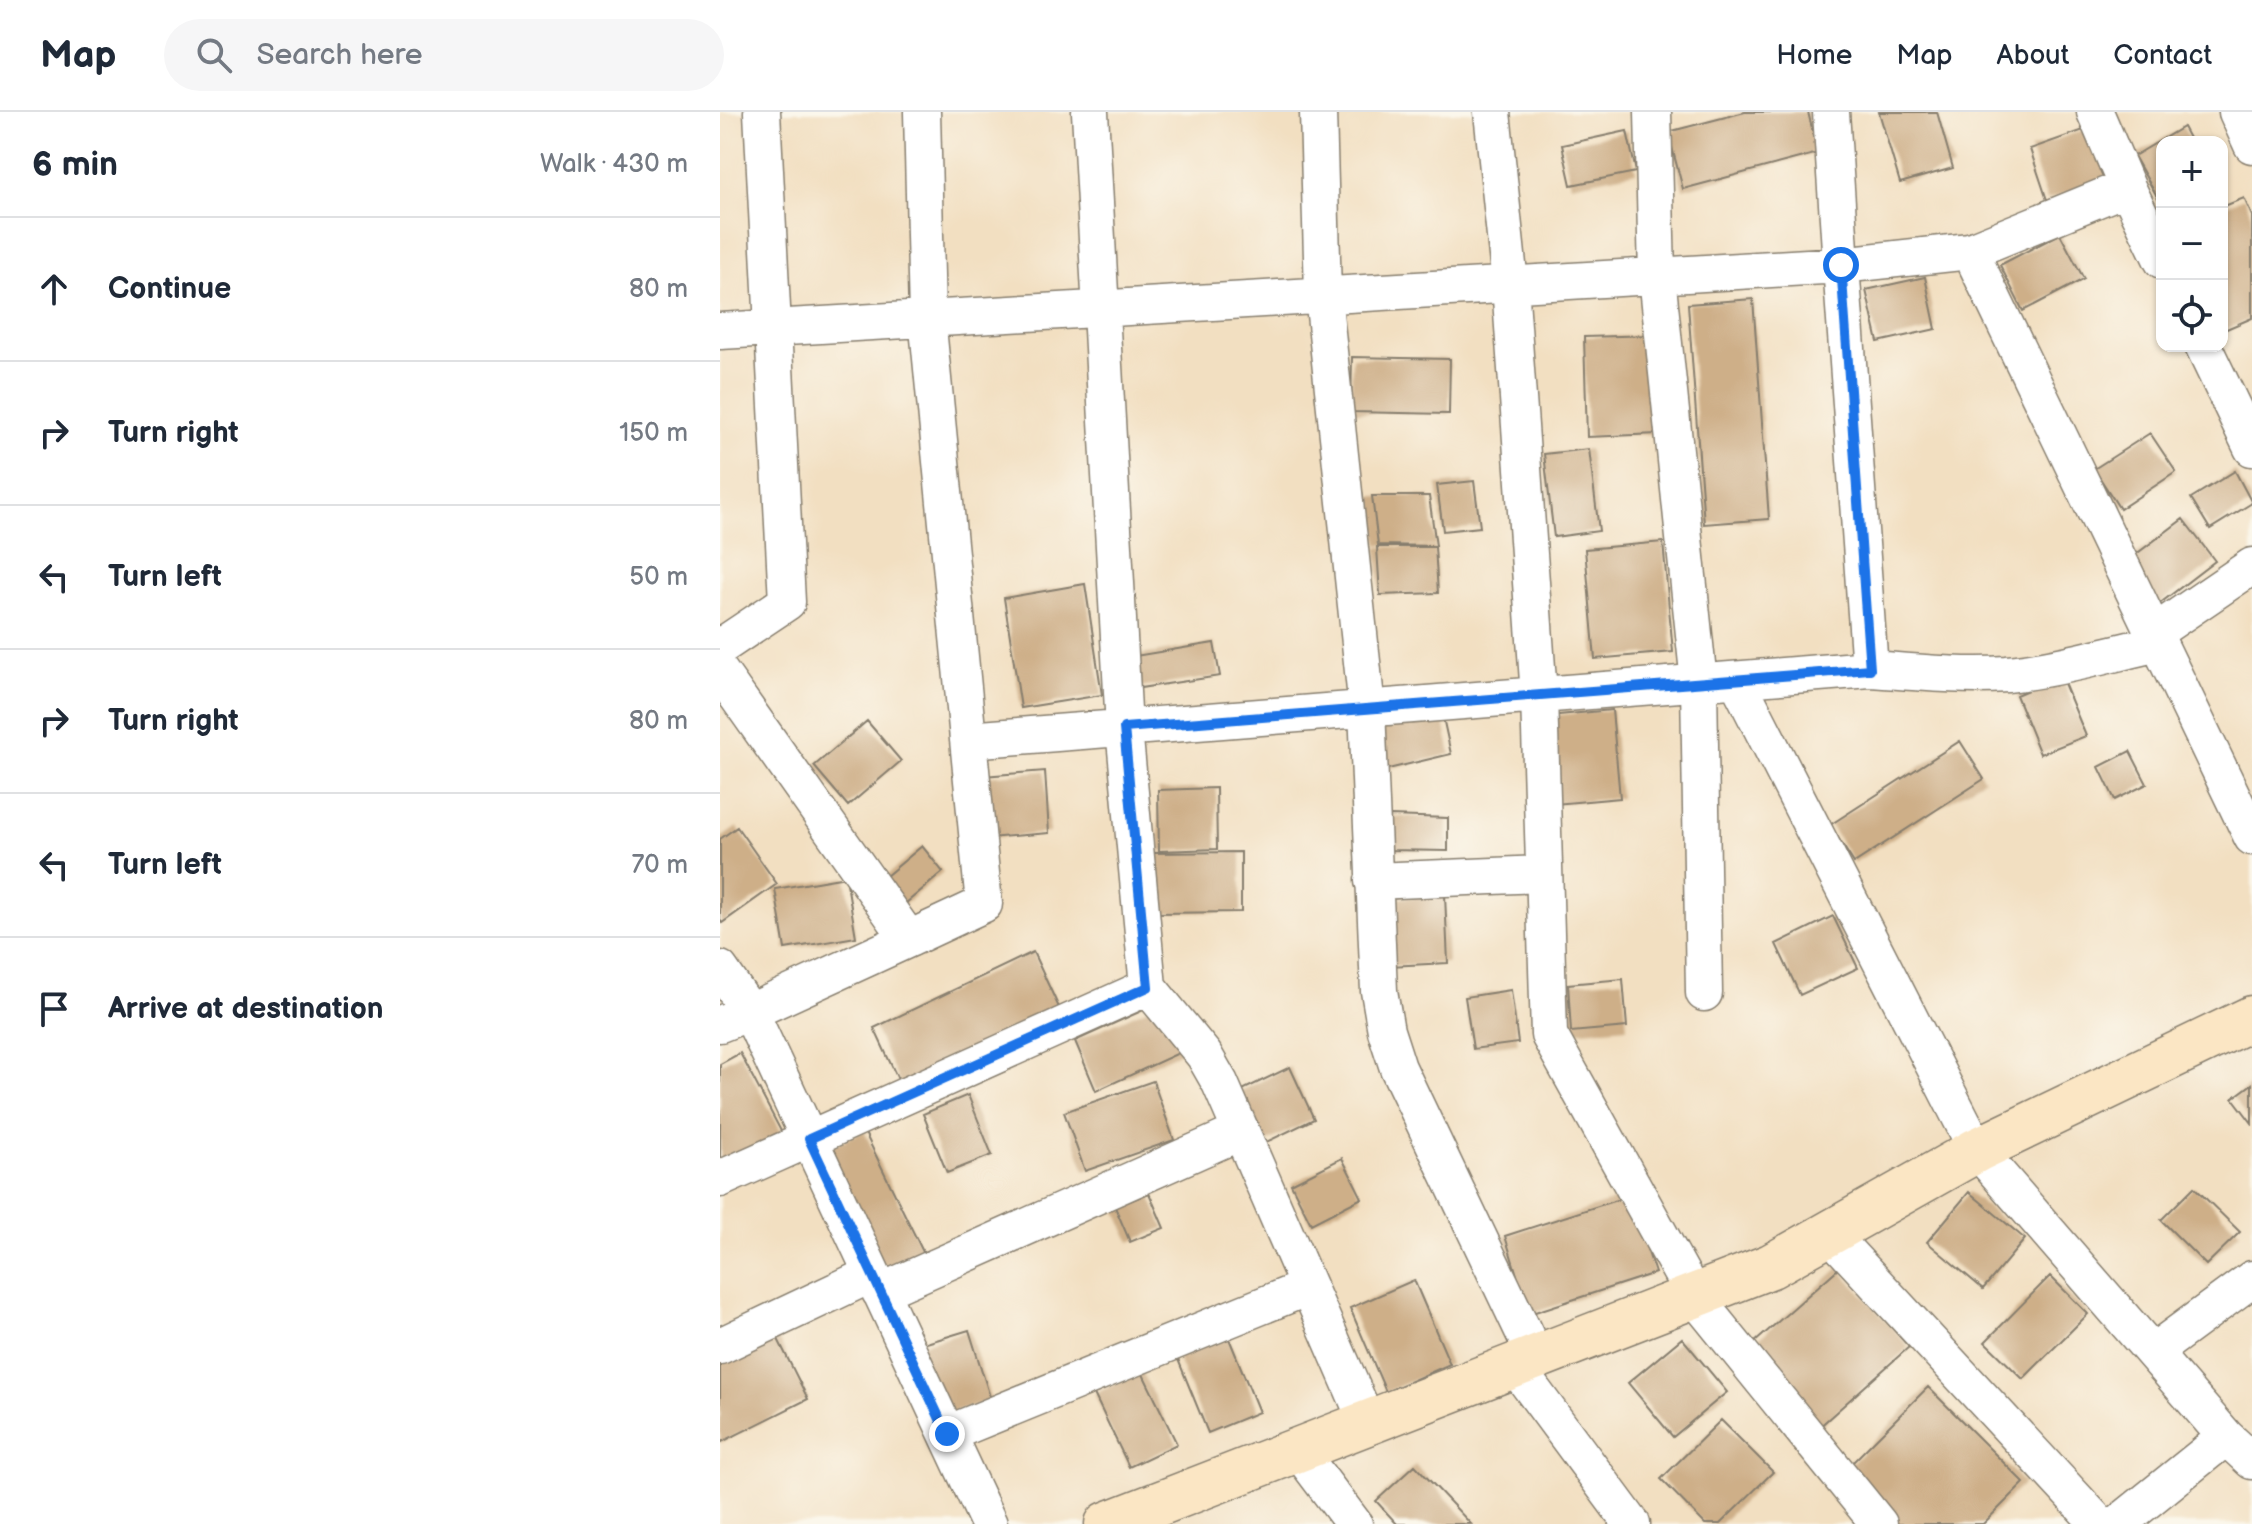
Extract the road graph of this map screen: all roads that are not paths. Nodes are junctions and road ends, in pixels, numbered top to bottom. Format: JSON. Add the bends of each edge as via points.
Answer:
{"nodes":[{"id":1,"x":762,"y":112,"type":"edge"},
{"id":2,"x":922,"y":112,"type":"edge"},
{"id":3,"x":1090,"y":112,"type":"edge"},
{"id":4,"x":1318,"y":112,"type":"edge"},
{"id":5,"x":1492,"y":112,"type":"edge"},
{"id":6,"x":1653,"y":112,"type":"edge"},
{"id":7,"x":1831,"y":112,"type":"edge"},
{"id":8,"x":2095,"y":112,"type":"edge"},
{"id":9,"x":2237,"y":112,"type":"edge"},
{"id":10,"x":2252,"y":145,"type":"edge"},
{"id":11,"x":2127,"y":187,"type":"junction"},
{"id":12,"x":2156,"y":247,"type":"edge"},
{"id":13,"x":1970,"y":251,"type":"junction"},
{"id":14,"x":1841,"y":265,"type":"junction"},
{"id":15,"x":1657,"y":276,"type":"junction"},
{"id":16,"x":1510,"y":284,"type":"junction"},
{"id":17,"x":1323,"y":295,"type":"junction"},
{"id":18,"x":1101,"y":307,"type":"junction"},
{"id":19,"x":927,"y":317,"type":"junction"},
{"id":20,"x":773,"y":326,"type":"junction"},
{"id":21,"x":720,"y":331,"type":"edge"},
{"id":22,"x":2206,"y":352,"type":"edge"},
{"id":23,"x":2252,"y":448,"type":"edge"},
{"id":24,"x":2252,"y":566,"type":"edge"},
{"id":25,"x":2156,"y":638,"type":"junction"},
{"id":26,"x":720,"y":647,"type":"edge"},
{"id":27,"x":1870,"y":669,"type":"junction"},
{"id":28,"x":720,"y":672,"type":"edge"},
{"id":29,"x":1737,"y":680,"type":"junction"},
{"id":30,"x":1699,"y":683,"type":"junction"},
{"id":31,"x":1539,"y":696,"type":"junction"},
{"id":32,"x":1367,"y":709,"type":"junction"},
{"id":33,"x":1124,"y":728,"type":"junction"},
{"id":34,"x":968,"y":740,"type":"junction"},
{"id":35,"x":2239,"y":775,"type":"edge"},
{"id":36,"x":2252,"y":837,"type":"edge"},
{"id":37,"x":1543,"y":874,"type":"junction"},
{"id":38,"x":1373,"y":881,"type":"junction"},
{"id":39,"x":909,"y":939,"type":"junction"},
{"id":40,"x":720,"y":969,"type":"edge"},
{"id":41,"x":1148,"y":987,"type":"junction"},
{"id":42,"x":1704,"y":993,"type":"dead end"},
{"id":43,"x":735,"y":1018,"type":"edge"},
{"id":44,"x":2252,"y":1018,"type":"edge"},
{"id":45,"x":1240,"y":1132,"type":"junction"},
{"id":46,"x":809,"y":1139,"type":"junction"},
{"id":47,"x":1977,"y":1150,"type":"junction"},
{"id":48,"x":720,"y":1179,"type":"edge"},
{"id":49,"x":1829,"y":1233,"type":"junction"},
{"id":50,"x":2252,"y":1279,"type":"edge"},
{"id":51,"x":876,"y":1283,"type":"junction"},
{"id":52,"x":1308,"y":1287,"type":"junction"},
{"id":53,"x":1694,"y":1296,"type":"junction"},
{"id":54,"x":720,"y":1346,"type":"edge"},
{"id":55,"x":2153,"y":1352,"type":"junction"},
{"id":56,"x":1526,"y":1362,"type":"junction"},
{"id":57,"x":1367,"y":1422,"type":"junction"},
{"id":58,"x":947,"y":1434,"type":"junction"},
{"id":59,"x":2239,"y":1449,"type":"edge"},
{"id":60,"x":1298,"y":1450,"type":"junction"},
{"id":61,"x":989,"y":1524,"type":"edge"},
{"id":62,"x":1107,"y":1524,"type":"edge"},
{"id":63,"x":1354,"y":1524,"type":"edge"},
{"id":64,"x":1632,"y":1524,"type":"edge"},
{"id":65,"x":1879,"y":1524,"type":"edge"},
{"id":66,"x":2099,"y":1524,"type":"edge"},
{"id":67,"x":2118,"y":1524,"type":"edge"}],
"edges":[{"from":1,"to":20,"type":"street"},
{"from":2,"to":19,"type":"street"},
{"from":3,"to":18,"type":"street"},
{"from":4,"to":17,"type":"street"},
{"from":5,"to":16,"type":"street"},
{"from":6,"to":15,"type":"street"},
{"from":7,"to":14,"type":"street"},
{"from":8,"to":11,"type":"street"},
{"from":9,"to":10,"type":"street"},
{"from":11,"to":12,"type":"street"},
{"from":11,"to":13,"type":"street"},
{"from":13,"to":14,"type":"street"},
{"from":13,"to":25,"type":"street"},
{"from":14,"to":15,"type":"street"},
{"from":14,"to":27,"type":"street"},
{"from":15,"to":16,"type":"street"},
{"from":15,"to":30,"type":"street"},
{"from":16,"to":17,"type":"street"},
{"from":16,"to":31,"type":"street"},
{"from":17,"to":18,"type":"street"},
{"from":17,"to":32,"type":"street"},
{"from":18,"to":19,"type":"street"},
{"from":18,"to":33,"type":"street"},
{"from":19,"to":20,"type":"street"},
{"from":19,"to":34,"type":"street"},
{"from":20,"to":21,"type":"street"},
{"from":20,"to":26,"type":"street","via":[[787,602]]},
{"from":22,"to":23,"type":"street"},
{"from":24,"to":25,"type":"street"},
{"from":25,"to":27,"type":"street","via":[[2006,674]]},
{"from":25,"to":35,"type":"street"},
{"from":27,"to":29,"type":"street"},
{"from":28,"to":39,"type":"street"},
{"from":29,"to":30,"type":"street"},
{"from":29,"to":47,"type":"street"},
{"from":30,"to":31,"type":"street"},
{"from":30,"to":42,"type":"street"},
{"from":31,"to":32,"type":"street"},
{"from":31,"to":37,"type":"street"},
{"from":32,"to":33,"type":"street"},
{"from":32,"to":38,"type":"street"},
{"from":33,"to":34,"type":"street"},
{"from":33,"to":41,"type":"street"},
{"from":34,"to":39,"type":"street","via":[[984,904]]},
{"from":35,"to":36,"type":"street"},
{"from":37,"to":38,"type":"street"},
{"from":37,"to":53,"type":"street","via":[[1549,1035]]},
{"from":38,"to":56,"type":"street","via":[[1386,1031]]},
{"from":39,"to":43,"type":"street"},
{"from":40,"to":43,"type":"street"},
{"from":41,"to":45,"type":"street","via":[[1204,1055]]},
{"from":41,"to":46,"type":"street"},
{"from":43,"to":46,"type":"street"},
{"from":44,"to":47,"type":"street"},
{"from":45,"to":51,"type":"street"},
{"from":45,"to":52,"type":"street"},
{"from":46,"to":48,"type":"street"},
{"from":46,"to":51,"type":"street"},
{"from":47,"to":49,"type":"street"},
{"from":47,"to":55,"type":"street"},
{"from":49,"to":53,"type":"street","via":[[1771,1266]]},
{"from":49,"to":66,"type":"street"},
{"from":50,"to":55,"type":"street"},
{"from":51,"to":54,"type":"street"},
{"from":51,"to":58,"type":"street"},
{"from":52,"to":57,"type":"street"},
{"from":52,"to":58,"type":"street"},
{"from":53,"to":56,"type":"street"},
{"from":53,"to":65,"type":"street"},
{"from":55,"to":59,"type":"street"},
{"from":56,"to":57,"type":"street"},
{"from":56,"to":64,"type":"street"},
{"from":57,"to":60,"type":"street"},
{"from":58,"to":61,"type":"street"},
{"from":59,"to":67,"type":"street"},
{"from":60,"to":62,"type":"street"},
{"from":60,"to":63,"type":"street"}]}
